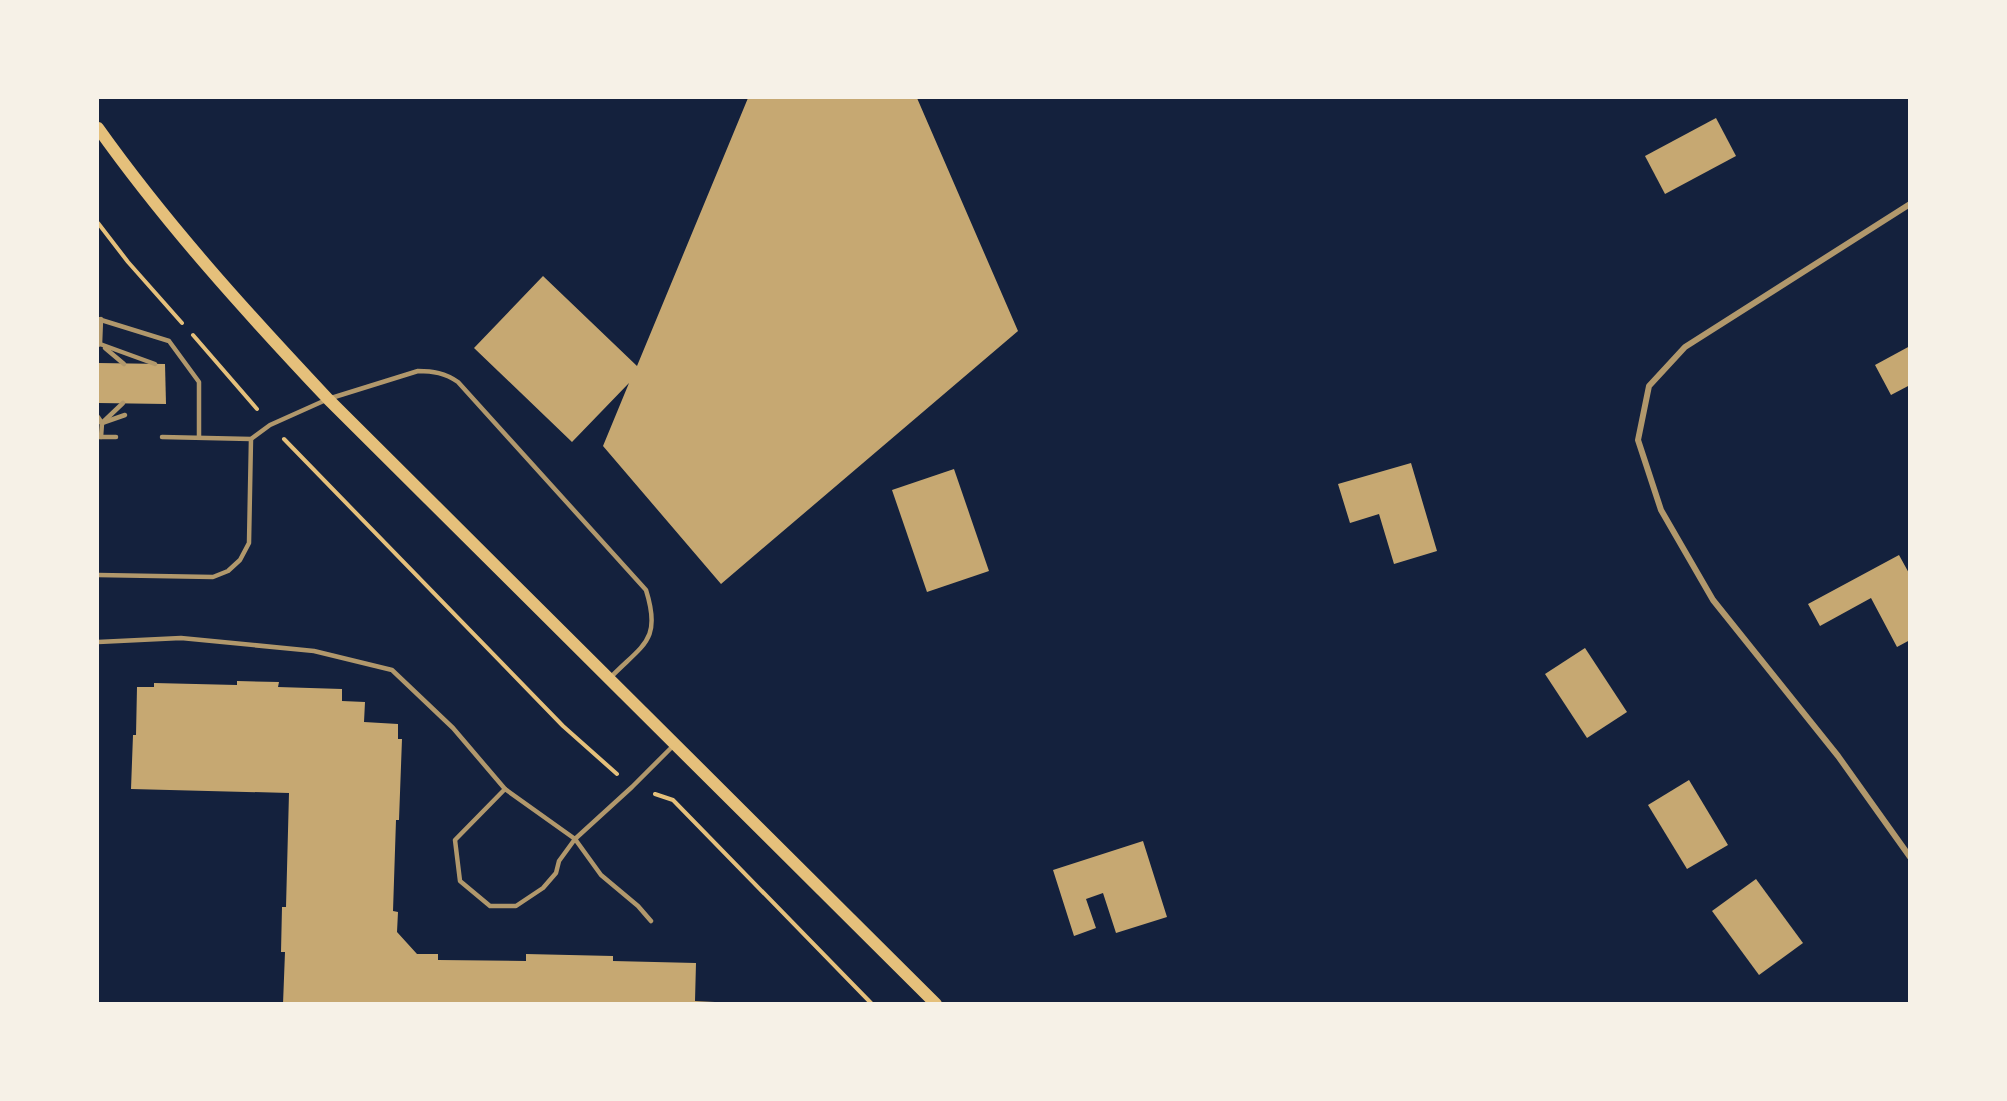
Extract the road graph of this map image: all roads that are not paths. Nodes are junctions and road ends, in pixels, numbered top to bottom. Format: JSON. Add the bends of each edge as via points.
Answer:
{"nodes":[{"id":1,"x":98,"y":128,"type":"edge"},
{"id":2,"x":1910,"y":204,"type":"edge"},
{"id":3,"x":99,"y":319,"type":"edge"},
{"id":4,"x":98,"y":346,"type":"edge"},
{"id":5,"x":124,"y":364,"type":"dead end"},
{"id":6,"x":154,"y":364,"type":"dead end"},
{"id":7,"x":328,"y":399,"type":"junction"},
{"id":8,"x":123,"y":404,"type":"dead end"},
{"id":9,"x":125,"y":415,"type":"dead end"},
{"id":10,"x":99,"y":420,"type":"edge"},
{"id":11,"x":99,"y":437,"type":"edge"},
{"id":12,"x":116,"y":437,"type":"dead end"},
{"id":13,"x":162,"y":437,"type":"dead end"},
{"id":14,"x":200,"y":437,"type":"junction"},
{"id":15,"x":251,"y":439,"type":"junction"},
{"id":16,"x":98,"y":575,"type":"edge"},
{"id":17,"x":98,"y":642,"type":"edge"},
{"id":18,"x":610,"y":678,"type":"junction"},
{"id":19,"x":675,"y":743,"type":"junction"},
{"id":20,"x":505,"y":789,"type":"junction"},
{"id":21,"x":574,"y":839,"type":"junction"},
{"id":22,"x":1910,"y":857,"type":"edge"},
{"id":23,"x":651,"y":921,"type":"dead end"},
{"id":24,"x":936,"y":1004,"type":"edge"}],
"edges":[{"from":1,"to":7,"type":"main road","via":[[190,247]]},
{"from":2,"to":22,"type":"street","via":[[1685,347],[1649,386],[1638,440],[1661,510],[1713,600],[1839,756]]},
{"from":3,"to":4,"type":"lane"},
{"from":3,"to":14,"type":"lane","via":[[169,341],[200,382]]},
{"from":4,"to":5,"type":"lane"},
{"from":4,"to":6,"type":"lane"},
{"from":7,"to":15,"type":"lane","via":[[270,425]]},
{"from":7,"to":18,"type":"main road"},
{"from":7,"to":18,"type":"lane","via":[[418,371],[433,371],[458,382],[646,590],[652,608],[649,638]]},
{"from":8,"to":10,"type":"lane"},
{"from":9,"to":10,"type":"lane"},
{"from":10,"to":11,"type":"lane"},
{"from":11,"to":12,"type":"lane"},
{"from":13,"to":14,"type":"lane"},
{"from":14,"to":15,"type":"lane"},
{"from":15,"to":16,"type":"lane","via":[[249,543],[228,571],[213,577]]},
{"from":17,"to":20,"type":"lane","via":[[192,639],[314,651],[392,670],[453,728]]},
{"from":18,"to":19,"type":"main road"},
{"from":19,"to":21,"type":"lane"},
{"from":19,"to":24,"type":"main road"},
{"from":20,"to":21,"type":"lane"},
{"from":20,"to":21,"type":"lane","via":[[455,840],[460,880],[490,906],[516,906],[543,888]]},
{"from":21,"to":23,"type":"lane","via":[[601,875]]}]}
